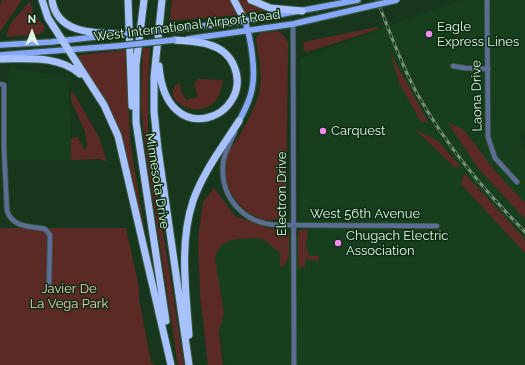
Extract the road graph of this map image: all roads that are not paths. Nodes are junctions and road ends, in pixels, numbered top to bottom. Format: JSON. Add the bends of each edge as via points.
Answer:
{"nodes":[{"id":1,"x":42,"y":0,"type":"edge"},
{"id":2,"x":52,"y":0,"type":"edge"},
{"id":3,"x":128,"y":0,"type":"edge"},
{"id":4,"x":144,"y":0,"type":"edge"},
{"id":5,"x":162,"y":0,"type":"edge"},
{"id":6,"x":234,"y":0,"type":"edge"},
{"id":7,"x":251,"y":0,"type":"edge"},
{"id":8,"x":358,"y":0,"type":"edge"},
{"id":9,"x":397,"y":0,"type":"edge"},
{"id":10,"x":487,"y":0,"type":"edge"},
{"id":11,"x":302,"y":11,"type":"junction"},
{"id":12,"x":245,"y":21,"type":"junction"},
{"id":13,"x":293,"y":24,"type":"junction"},
{"id":14,"x":248,"y":31,"type":"junction"},
{"id":15,"x":120,"y":34,"type":"junction"},
{"id":16,"x":174,"y":40,"type":"junction"},
{"id":17,"x":63,"y":41,"type":"junction"},
{"id":18,"x":0,"y":45,"type":"edge"},
{"id":19,"x":157,"y":45,"type":"junction"},
{"id":20,"x":70,"y":51,"type":"junction"},
{"id":21,"x":0,"y":55,"type":"edge"},
{"id":22,"x":0,"y":59,"type":"edge"},
{"id":23,"x":453,"y":66,"type":"dead end"},
{"id":24,"x":488,"y":69,"type":"junction"},
{"id":25,"x":2,"y":84,"type":"edge"},
{"id":26,"x":91,"y":85,"type":"junction"},
{"id":27,"x":240,"y":121,"type":"junction"},
{"id":28,"x":136,"y":122,"type":"junction"},
{"id":29,"x":517,"y":182,"type":"dead end"},
{"id":30,"x":294,"y":224,"type":"junction"},
{"id":31,"x":437,"y":226,"type":"dead end"},
{"id":32,"x":48,"y":286,"type":"dead end"},
{"id":33,"x":172,"y":365,"type":"edge"},
{"id":34,"x":190,"y":365,"type":"edge"},
{"id":35,"x":294,"y":365,"type":"edge"}],
"edges":[{"from":1,"to":17,"type":"highway","via":[[46,13]]},
{"from":2,"to":15,"type":"highway","via":[[58,14],[68,26],[84,32]]},
{"from":3,"to":28,"type":"highway","via":[[130,93]]},
{"from":4,"to":28,"type":"highway","name":"Minnesota Drive","via":[[136,65]]},
{"from":5,"to":19,"type":"highway","name":"Minnesota Drive"},
{"from":6,"to":12,"type":"highway"},
{"from":7,"to":11,"type":"highway","via":[[270,8]]},
{"from":8,"to":11,"type":"main road","name":"West International Airport Road"},
{"from":9,"to":13,"type":"main road","name":"West International Airport Road","bridge":true},
{"from":10,"to":24,"type":"street","name":"Laona Drive"},
{"from":11,"to":12,"type":"main road","name":"West International Airport Road"},
{"from":11,"to":13,"type":"main road","via":[[296,16]]},
{"from":12,"to":14,"type":"main road"},
{"from":12,"to":15,"type":"main road","name":"West International Airport Road","bridge":true},
{"from":13,"to":14,"type":"main road","name":"West International Airport Road"},
{"from":13,"to":30,"type":"street","name":"Electron Drive"},
{"from":14,"to":16,"type":"main road","name":"West International Airport Road"},
{"from":14,"to":27,"type":"main road","via":[[253,82]]},
{"from":15,"to":17,"type":"main road","name":"West International Airport Road"},
{"from":16,"to":19,"type":"highway","via":[[211,45],[225,53],[234,65],[237,79],[235,93],[227,107],[217,115],[203,119],[190,117],[179,113],[169,103],[160,82]]},
{"from":16,"to":20,"type":"main road","name":"West International Airport Road","bridge":true},
{"from":17,"to":18,"type":"main road","name":"West International Airport Road"},
{"from":17,"to":20,"type":"highway"},
{"from":19,"to":34,"type":"highway","name":"Minnesota Drive","via":[[154,84],[156,131]]},
{"from":20,"to":21,"type":"main road","name":"West International Airport Road"},
{"from":20,"to":26,"type":"highway"},
{"from":22,"to":26,"type":"highway","via":[[38,59],[64,64],[80,73]]},
{"from":23,"to":24,"type":"street"},
{"from":24,"to":29,"type":"street","name":"Laona Drive","via":[[488,137],[494,158]]},
{"from":25,"to":32,"type":"street","via":[[7,211],[15,224],[45,229],[50,235]]},
{"from":26,"to":33,"type":"highway","via":[[112,121],[123,150]]},
{"from":27,"to":30,"type":"street","name":"West 56th Avenue","via":[[223,163],[225,186],[231,200],[241,212],[254,220],[272,225]]},
{"from":27,"to":34,"type":"highway","via":[[200,186],[188,220],[185,255]]},
{"from":28,"to":33,"type":"highway","name":"Minnesota Drive"},
{"from":30,"to":31,"type":"street","name":"West 56th Avenue"},
{"from":30,"to":35,"type":"street","name":"Electron Drive"}]}
